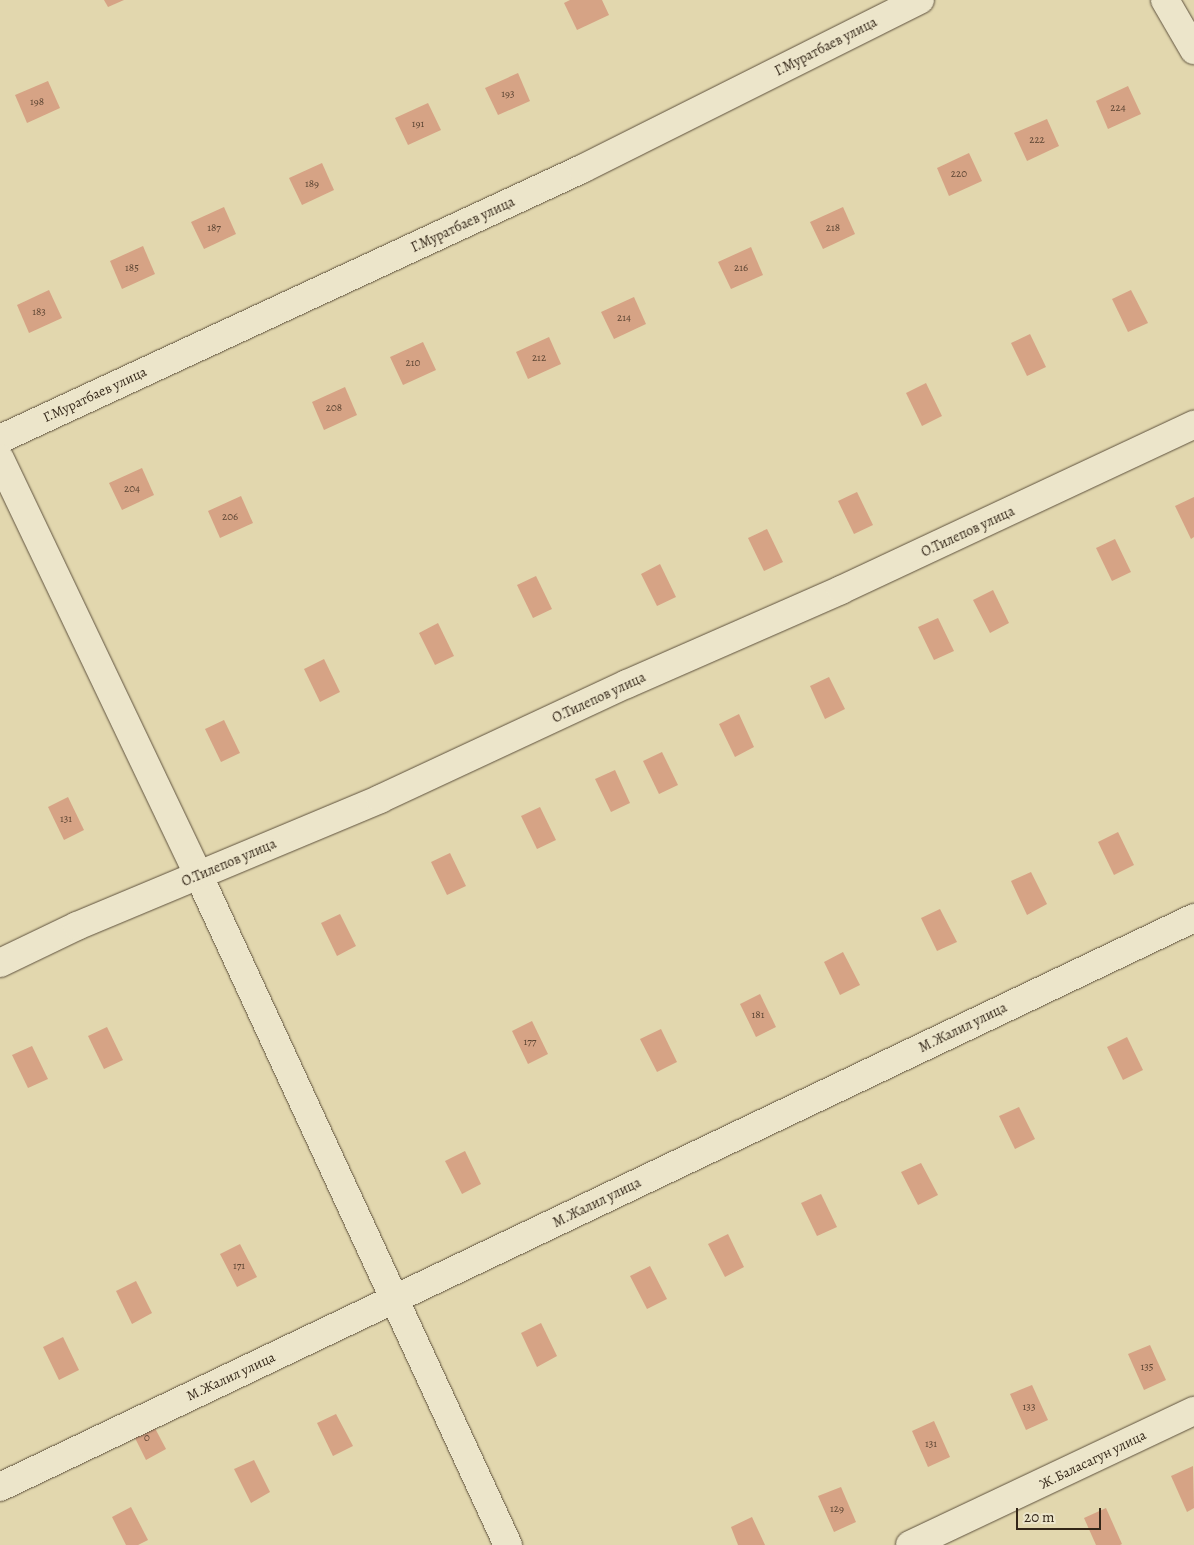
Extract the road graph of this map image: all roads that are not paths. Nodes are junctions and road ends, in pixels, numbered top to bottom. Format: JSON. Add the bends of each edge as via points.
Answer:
{"nodes":[{"id":1,"x":920,"y":0,"type":"edge"},
{"id":2,"x":1165,"y":0,"type":"edge"},
{"id":3,"x":1194,"y":50,"type":"edge"},
{"id":4,"x":1194,"y":425,"type":"edge"},
{"id":5,"x":0,"y":439,"type":"edge"},
{"id":6,"x":0,"y":459,"type":"edge"},
{"id":7,"x":199,"y":876,"type":"junction"},
{"id":8,"x":1194,"y":918,"type":"edge"},
{"id":9,"x":0,"y":963,"type":"edge"},
{"id":10,"x":394,"y":1300,"type":"junction"},
{"id":11,"x":1194,"y":1411,"type":"edge"},
{"id":12,"x":0,"y":1487,"type":"edge"},
{"id":13,"x":508,"y":1545,"type":"edge"},
{"id":14,"x":910,"y":1545,"type":"edge"}],
"edges":[{"from":1,"to":5,"type":"street","name":"Г.Муратбаев улица","via":[[582,169]]},
{"from":2,"to":3,"type":"street"},
{"from":4,"to":7,"type":"street","name":"О.Тилепов улица","via":[[841,590],[627,684],[380,799]]},
{"from":6,"to":7,"type":"street"},
{"from":7,"to":9,"type":"street","name":"О.Тилепов улица","via":[[77,926]]},
{"from":7,"to":10,"type":"street"},
{"from":8,"to":10,"type":"street","name":"М.Жалил улица"},
{"from":10,"to":12,"type":"street","name":"М.Жалил улица"},
{"from":10,"to":13,"type":"street"},
{"from":11,"to":14,"type":"street","name":"Ж.Баласагун улица"}]}
